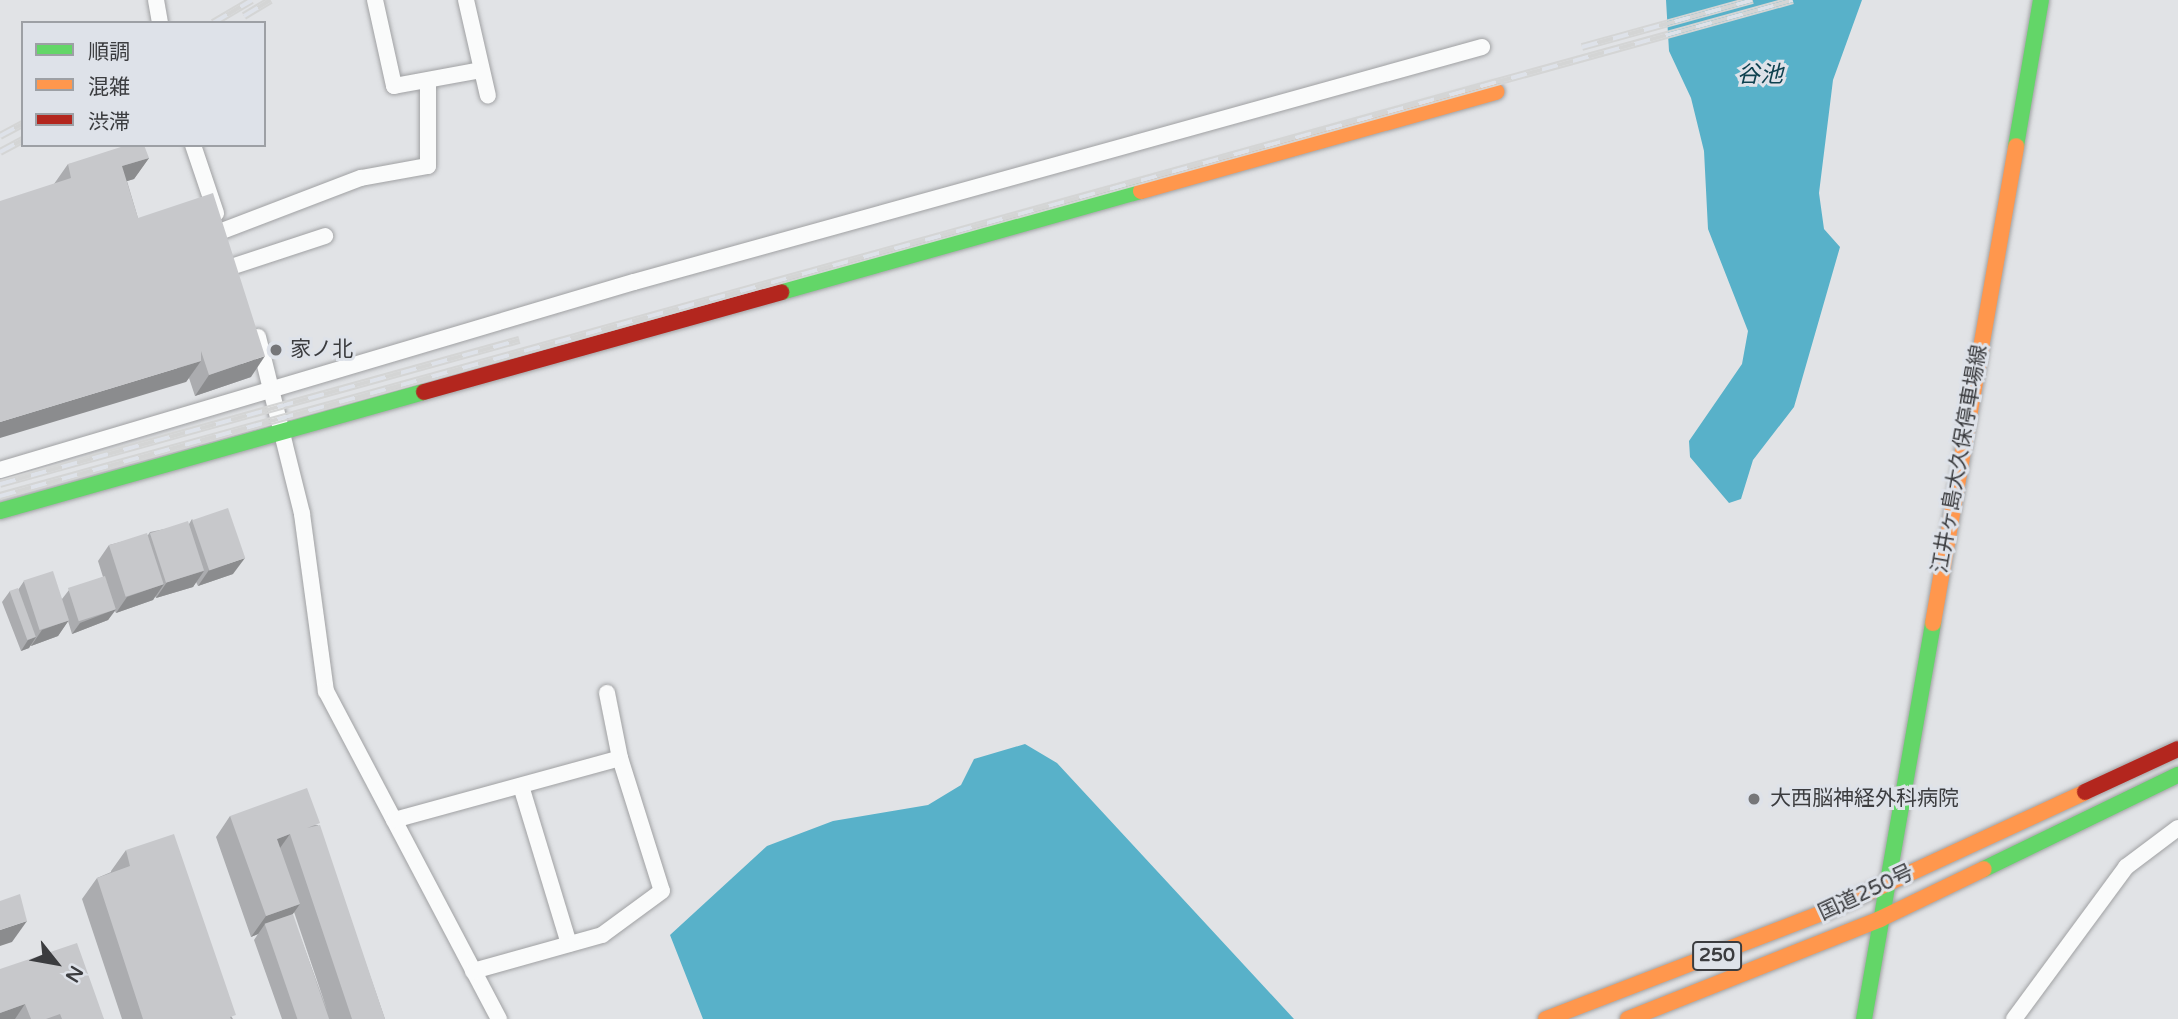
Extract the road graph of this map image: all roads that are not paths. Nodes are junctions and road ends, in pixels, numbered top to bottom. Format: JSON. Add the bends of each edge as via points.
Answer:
{"nodes":[{"id":1,"x":156,"y":0,"type":"edge"},
{"id":2,"x":375,"y":0,"type":"edge"},
{"id":3,"x":466,"y":0,"type":"edge"},
{"id":4,"x":2041,"y":0,"type":"edge"},
{"id":5,"x":160,"y":21,"type":"edge"},
{"id":6,"x":1482,"y":47,"type":"dead end"},
{"id":7,"x":481,"y":70,"type":"junction"},
{"id":8,"x":428,"y":83,"type":"junction"},
{"id":9,"x":1496,"y":92,"type":"dead end"},
{"id":10,"x":488,"y":96,"type":"dead end"},
{"id":11,"x":195,"y":147,"type":"edge"},
{"id":12,"x":222,"y":231,"type":"junction"},
{"id":13,"x":325,"y":236,"type":"dead end"},
{"id":14,"x":234,"y":266,"type":"junction"},
{"id":15,"x":242,"y":290,"type":"edge"},
{"id":16,"x":250,"y":314,"type":"edge"},
{"id":17,"x":274,"y":385,"type":"junction"},
{"id":18,"x":285,"y":430,"type":"junction"},
{"id":19,"x":0,"y":470,"type":"edge"},
{"id":20,"x":0,"y":511,"type":"edge"},
{"id":21,"x":607,"y":693,"type":"dead end"},
{"id":22,"x":2178,"y":749,"type":"edge"},
{"id":23,"x":620,"y":758,"type":"junction"},
{"id":24,"x":2178,"y":775,"type":"edge"},
{"id":25,"x":521,"y":786,"type":"junction"},
{"id":26,"x":394,"y":820,"type":"junction"},
{"id":27,"x":2178,"y":828,"type":"edge"},
{"id":28,"x":1884,"y":887,"type":"junction"},
{"id":29,"x":1880,"y":919,"type":"junction"},
{"id":30,"x":569,"y":944,"type":"junction"},
{"id":31,"x":473,"y":971,"type":"junction"},
{"id":32,"x":499,"y":1019,"type":"edge"},
{"id":33,"x":1546,"y":1019,"type":"edge"},
{"id":34,"x":1628,"y":1019,"type":"edge"},
{"id":35,"x":1864,"y":1019,"type":"edge"},
{"id":36,"x":2014,"y":1019,"type":"edge"}],
"edges":[{"from":1,"to":5,"type":"street"},
{"from":2,"to":8,"type":"street","via":[[394,86]]},
{"from":3,"to":7,"type":"street"},
{"from":4,"to":28,"type":"main road","name":"江井ヶ島大久保停車場線"},
{"from":6,"to":17,"type":"street"},
{"from":7,"to":8,"type":"street"},
{"from":7,"to":10,"type":"street"},
{"from":8,"to":12,"type":"street","via":[[428,166],[361,178]]},
{"from":9,"to":18,"type":"main road"},
{"from":11,"to":12,"type":"street"},
{"from":12,"to":14,"type":"street"},
{"from":13,"to":14,"type":"street"},
{"from":14,"to":15,"type":"street"},
{"from":16,"to":17,"type":"street"},
{"from":17,"to":18,"type":"street"},
{"from":17,"to":19,"type":"street"},
{"from":18,"to":20,"type":"main road"},
{"from":18,"to":26,"type":"street","via":[[326,691]]},
{"from":21,"to":23,"type":"street"},
{"from":22,"to":28,"type":"main road","name":"国道250号","number":"250"},
{"from":23,"to":25,"type":"street"},
{"from":23,"to":30,"type":"street","via":[[662,891],[602,935]]},
{"from":24,"to":29,"type":"main road","name":"国道250号","number":"250"},
{"from":25,"to":26,"type":"street"},
{"from":25,"to":30,"type":"street"},
{"from":26,"to":31,"type":"street"},
{"from":27,"to":36,"type":"street","via":[[2126,867]]},
{"from":28,"to":29,"type":"main road","name":"江井ヶ島大久保停車場線"},
{"from":28,"to":33,"type":"main road","name":"国道250号","number":"250"},
{"from":29,"to":34,"type":"main road","name":"国道250号","number":"250"},
{"from":29,"to":35,"type":"main road","name":"江井ヶ島大久保停車場線"},
{"from":30,"to":31,"type":"street"},
{"from":31,"to":32,"type":"street"}]}
